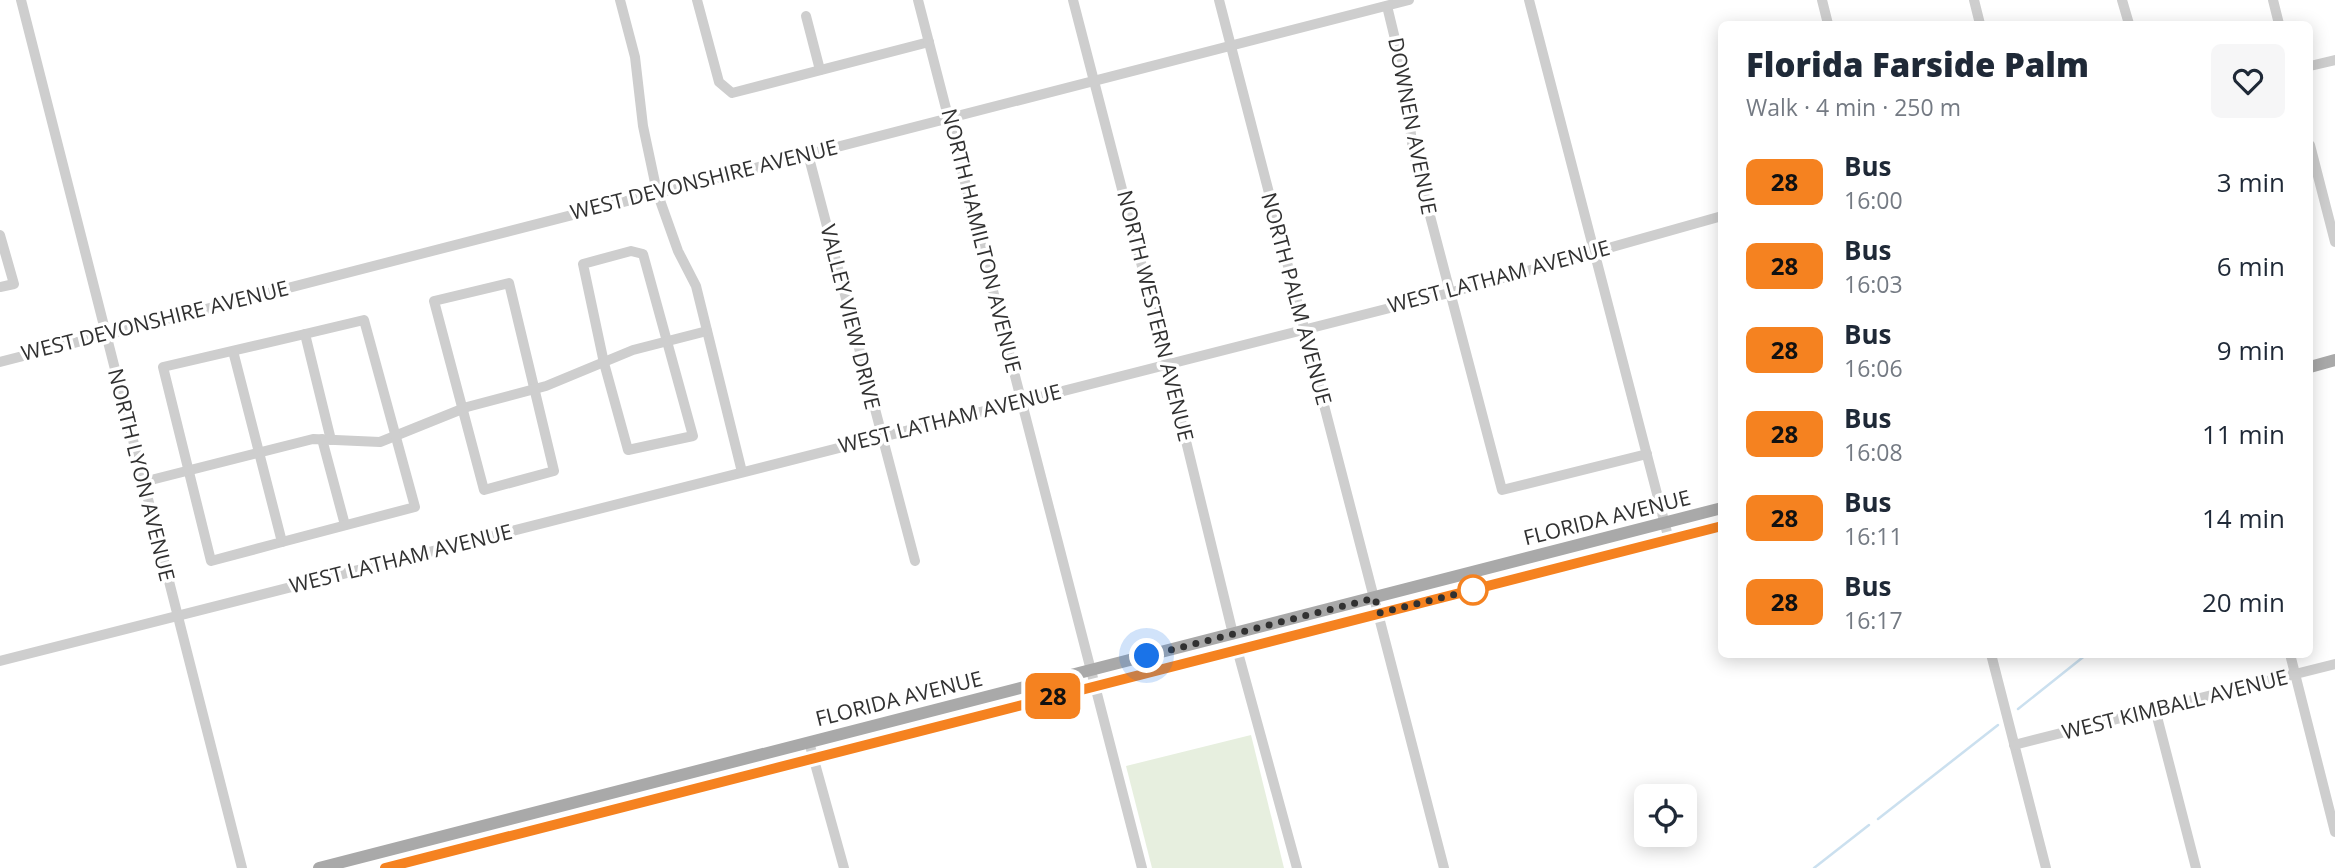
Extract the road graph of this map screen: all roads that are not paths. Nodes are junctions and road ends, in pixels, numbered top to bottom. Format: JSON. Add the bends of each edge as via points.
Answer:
{"nodes":[{"id":1,"x":21,"y":0,"type":"edge"},
{"id":2,"x":620,"y":0,"type":"edge"},
{"id":3,"x":697,"y":0,"type":"edge"},
{"id":4,"x":918,"y":0,"type":"edge"},
{"id":5,"x":1073,"y":0,"type":"edge"},
{"id":6,"x":1219,"y":0,"type":"edge"},
{"id":7,"x":1409,"y":0,"type":"edge"},
{"id":8,"x":1529,"y":0,"type":"edge"},
{"id":9,"x":1822,"y":0,"type":"edge"},
{"id":10,"x":1974,"y":0,"type":"edge"},
{"id":11,"x":2122,"y":0,"type":"edge"},
{"id":12,"x":2273,"y":0,"type":"edge"},
{"id":13,"x":1387,"y":6,"type":"junction"},
{"id":14,"x":806,"y":16,"type":"dead end"},
{"id":15,"x":1827,"y":21,"type":"edge"},
{"id":16,"x":1979,"y":21,"type":"edge"},
{"id":17,"x":2128,"y":21,"type":"edge"},
{"id":18,"x":2278,"y":21,"type":"edge"},
{"id":19,"x":929,"y":42,"type":"junction"},
{"id":20,"x":1230,"y":46,"type":"junction"},
{"id":21,"x":2335,"y":60,"type":"edge"},
{"id":22,"x":2313,"y":65,"type":"edge"},
{"id":23,"x":820,"y":70,"type":"junction"},
{"id":24,"x":1094,"y":80,"type":"junction"},
{"id":25,"x":949,"y":118,"type":"junction"},
{"id":26,"x":808,"y":154,"type":"junction"},
{"id":27,"x":2313,"y":157,"type":"edge"},
{"id":28,"x":657,"y":192,"type":"junction"},
{"id":29,"x":1718,"y":217,"type":"edge"},
{"id":30,"x":0,"y":235,"type":"edge"},
{"id":31,"x":2335,"y":242,"type":"edge"},
{"id":32,"x":1594,"y":251,"type":"junction"},
{"id":33,"x":0,"y":288,"type":"edge"},
{"id":34,"x":1449,"y":293,"type":"junction"},
{"id":35,"x":1304,"y":329,"type":"junction"},
{"id":36,"x":707,"y":331,"type":"junction"},
{"id":37,"x":106,"y":334,"type":"junction"},
{"id":38,"x":305,"y":334,"type":"junction"},
{"id":39,"x":668,"y":341,"type":"junction"},
{"id":40,"x":233,"y":351,"type":"junction"},
{"id":41,"x":2335,"y":360,"type":"edge"},
{"id":42,"x":0,"y":362,"type":"edge"},
{"id":43,"x":604,"y":363,"type":"junction"},
{"id":44,"x":1167,"y":363,"type":"junction"},
{"id":45,"x":2313,"y":366,"type":"edge"},
{"id":46,"x":534,"y":389,"type":"junction"},
{"id":47,"x":1022,"y":400,"type":"junction"},
{"id":48,"x":462,"y":409,"type":"junction"},
{"id":49,"x":394,"y":436,"type":"junction"},
{"id":50,"x":881,"y":437,"type":"junction"},
{"id":51,"x":327,"y":439,"type":"junction"},
{"id":52,"x":258,"y":453,"type":"junction"},
{"id":53,"x":1647,"y":454,"type":"junction"},
{"id":54,"x":188,"y":471,"type":"junction"},
{"id":55,"x":742,"y":472,"type":"junction"},
{"id":56,"x":143,"y":482,"type":"junction"},
{"id":57,"x":1718,"y":509,"type":"edge"},
{"id":58,"x":1665,"y":523,"type":"junction"},
{"id":59,"x":345,"y":525,"type":"junction"},
{"id":60,"x":1718,"y":527,"type":"edge"},
{"id":61,"x":1669,"y":540,"type":"junction"},
{"id":62,"x":282,"y":542,"type":"junction"},
{"id":63,"x":915,"y":561,"type":"dead end"},
{"id":64,"x":1375,"y":598,"type":"junction"},
{"id":65,"x":1379,"y":613,"type":"junction"},
{"id":66,"x":177,"y":616,"type":"junction"},
{"id":67,"x":1233,"y":634,"type":"junction"},
{"id":68,"x":1237,"y":649,"type":"junction"},
{"id":69,"x":1992,"y":658,"type":"edge"},
{"id":70,"x":2291,"y":658,"type":"edge"},
{"id":71,"x":0,"y":661,"type":"edge"},
{"id":72,"x":2335,"y":664,"type":"edge"},
{"id":73,"x":1092,"y":670,"type":"junction"},
{"id":74,"x":2295,"y":674,"type":"junction"},
{"id":75,"x":1096,"y":685,"type":"junction"},
{"id":76,"x":2155,"y":709,"type":"junction"},
{"id":77,"x":809,"y":742,"type":"junction"},
{"id":78,"x":2014,"y":745,"type":"junction"},
{"id":79,"x":814,"y":759,"type":"junction"},
{"id":80,"x":622,"y":790,"type":"junction"},
{"id":81,"x":2335,"y":831,"type":"edge"},
{"id":82,"x":478,"y":844,"type":"junction"},
{"id":83,"x":242,"y":868,"type":"edge"},
{"id":84,"x":320,"y":868,"type":"edge"},
{"id":85,"x":385,"y":868,"type":"edge"},
{"id":86,"x":844,"y":868,"type":"edge"},
{"id":87,"x":1142,"y":868,"type":"edge"},
{"id":88,"x":1297,"y":868,"type":"edge"},
{"id":89,"x":1444,"y":868,"type":"edge"},
{"id":90,"x":2046,"y":868,"type":"edge"},
{"id":91,"x":2196,"y":868,"type":"edge"}],
"edges":[{"from":1,"to":37,"type":"street","name":"NORTH LYON AVENUE"},
{"from":2,"to":28,"type":"street","via":[[635,57]]},
{"from":3,"to":23,"type":"street","via":[[719,82],[732,93]]},
{"from":4,"to":19,"type":"street","name":"NORTH HAMILTON AVENUE"},
{"from":5,"to":24,"type":"street","name":"NORTH WESTERN AVENUE"},
{"from":6,"to":20,"type":"street","name":"NORTH PALM AVENUE"},
{"from":7,"to":13,"type":"street","name":"WEST DEVONSHIRE AVENUE"},
{"from":8,"to":32,"type":"street"},
{"from":9,"to":15,"type":"street"},
{"from":10,"to":16,"type":"street"},
{"from":11,"to":17,"type":"street"},
{"from":12,"to":18,"type":"street"},
{"from":13,"to":20,"type":"street","name":"WEST DEVONSHIRE AVENUE"},
{"from":13,"to":34,"type":"street","name":"DOWNEN AVENUE","via":[[1404,76],[1413,151]]},
{"from":14,"to":23,"type":"street"},
{"from":19,"to":23,"type":"street"},
{"from":19,"to":25,"type":"street","name":"NORTH HAMILTON AVENUE"},
{"from":20,"to":24,"type":"street","name":"WEST DEVONSHIRE AVENUE"},
{"from":20,"to":35,"type":"street","name":"NORTH PALM AVENUE"},
{"from":21,"to":22,"type":"street"},
{"from":24,"to":25,"type":"street","name":"WEST DEVONSHIRE AVENUE"},
{"from":24,"to":44,"type":"street","name":"NORTH WESTERN AVENUE"},
{"from":25,"to":26,"type":"street","name":"WEST DEVONSHIRE AVENUE"},
{"from":25,"to":47,"type":"street","name":"NORTH HAMILTON AVENUE"},
{"from":26,"to":28,"type":"street","name":"WEST DEVONSHIRE AVENUE"},
{"from":26,"to":50,"type":"street","name":"VALLEY VIEW DRIVE"},
{"from":27,"to":31,"type":"street"},
{"from":28,"to":36,"type":"street","via":[[696,286]]},
{"from":28,"to":37,"type":"street","name":"WEST DEVONSHIRE AVENUE"},
{"from":29,"to":32,"type":"street","name":"WEST LATHAM AVENUE"},
{"from":30,"to":33,"type":"street","via":[[14,284]]},
{"from":32,"to":34,"type":"street","name":"WEST LATHAM AVENUE"},
{"from":32,"to":53,"type":"street"},
{"from":34,"to":35,"type":"street","name":"WEST LATHAM AVENUE"},
{"from":34,"to":53,"type":"street","name":"DOWNEN AVENUE","via":[[1502,490]]},
{"from":35,"to":44,"type":"street","name":"WEST LATHAM AVENUE"},
{"from":35,"to":64,"type":"street","name":"NORTH PALM AVENUE"},
{"from":36,"to":39,"type":"street"},
{"from":36,"to":55,"type":"street"},
{"from":37,"to":42,"type":"street","name":"WEST DEVONSHIRE AVENUE"},
{"from":37,"to":56,"type":"street","name":"NORTH LYON AVENUE"},
{"from":38,"to":40,"type":"street"},
{"from":38,"to":49,"type":"street","via":[[364,320]]},
{"from":38,"to":51,"type":"street"},
{"from":39,"to":43,"type":"street"},
{"from":39,"to":43,"type":"street","via":[[643,254],[631,251],[583,264]]},
{"from":39,"to":43,"type":"street","via":[[693,436],[628,450]]},
{"from":40,"to":52,"type":"street"},
{"from":40,"to":54,"type":"street","via":[[163,367]]},
{"from":41,"to":45,"type":"main road"},
{"from":43,"to":46,"type":"street"},
{"from":44,"to":47,"type":"street","name":"WEST LATHAM AVENUE"},
{"from":44,"to":67,"type":"street","name":"NORTH WESTERN AVENUE"},
{"from":46,"to":48,"type":"street"},
{"from":46,"to":48,"type":"street","via":[[554,471],[484,490]]},
{"from":46,"to":48,"type":"street","via":[[509,283],[434,301]]},
{"from":47,"to":50,"type":"street","name":"WEST LATHAM AVENUE"},
{"from":47,"to":73,"type":"street","name":"NORTH HAMILTON AVENUE"},
{"from":48,"to":49,"type":"street"},
{"from":49,"to":51,"type":"street","via":[[380,442]]},
{"from":49,"to":59,"type":"street","via":[[415,507]]},
{"from":50,"to":55,"type":"street","name":"WEST LATHAM AVENUE"},
{"from":50,"to":63,"type":"street","name":"VALLEY VIEW DRIVE"},
{"from":51,"to":52,"type":"street"},
{"from":51,"to":59,"type":"street"},
{"from":52,"to":54,"type":"street"},
{"from":52,"to":62,"type":"street"},
{"from":53,"to":58,"type":"street"},
{"from":54,"to":56,"type":"street"},
{"from":54,"to":62,"type":"street","via":[[211,561]]},
{"from":55,"to":66,"type":"street","name":"WEST LATHAM AVENUE"},
{"from":56,"to":66,"type":"street","name":"NORTH LYON AVENUE"},
{"from":57,"to":58,"type":"main road","name":"FLORIDA AVENUE"},
{"from":58,"to":61,"type":"street"},
{"from":58,"to":64,"type":"main road","name":"FLORIDA AVENUE"},
{"from":59,"to":62,"type":"street"},
{"from":60,"to":61,"type":"main road","name":"FLORIDA AVENUE"},
{"from":61,"to":65,"type":"main road","name":"FLORIDA AVENUE"},
{"from":64,"to":65,"type":"street","name":"NORTH PALM AVENUE"},
{"from":64,"to":67,"type":"main road","name":"FLORIDA AVENUE"},
{"from":65,"to":68,"type":"main road","name":"FLORIDA AVENUE"},
{"from":65,"to":89,"type":"street","name":"NORTH PALM AVENUE"},
{"from":66,"to":71,"type":"street","name":"WEST LATHAM AVENUE"},
{"from":66,"to":83,"type":"street","name":"NORTH LYON AVENUE"},
{"from":67,"to":73,"type":"main road","name":"FLORIDA AVENUE"},
{"from":68,"to":75,"type":"main road","name":"FLORIDA AVENUE"},
{"from":68,"to":88,"type":"street"},
{"from":69,"to":78,"type":"street"},
{"from":70,"to":74,"type":"street"},
{"from":72,"to":74,"type":"street","name":"WEST KIMBALL AVENUE"},
{"from":73,"to":75,"type":"street","name":"NORTH HAMILTON AVENUE"},
{"from":73,"to":77,"type":"main road","name":"FLORIDA AVENUE"},
{"from":74,"to":76,"type":"street","name":"WEST KIMBALL AVENUE"},
{"from":74,"to":81,"type":"street"},
{"from":75,"to":79,"type":"main road","name":"FLORIDA AVENUE"},
{"from":75,"to":87,"type":"street","name":"NORTH HAMILTON AVENUE"},
{"from":76,"to":78,"type":"street","name":"WEST KIMBALL AVENUE"},
{"from":76,"to":91,"type":"street"},
{"from":77,"to":79,"type":"street"},
{"from":77,"to":80,"type":"main road","name":"FLORIDA AVENUE"},
{"from":78,"to":90,"type":"street"},
{"from":79,"to":82,"type":"main road","name":"FLORIDA AVENUE"},
{"from":79,"to":86,"type":"street"},
{"from":80,"to":82,"type":"main road","via":[[623,797],[613,801],[515,828]]},
{"from":80,"to":84,"type":"main road","name":"FLORIDA AVENUE"},
{"from":82,"to":85,"type":"main road","name":"FLORIDA AVENUE"}]}
